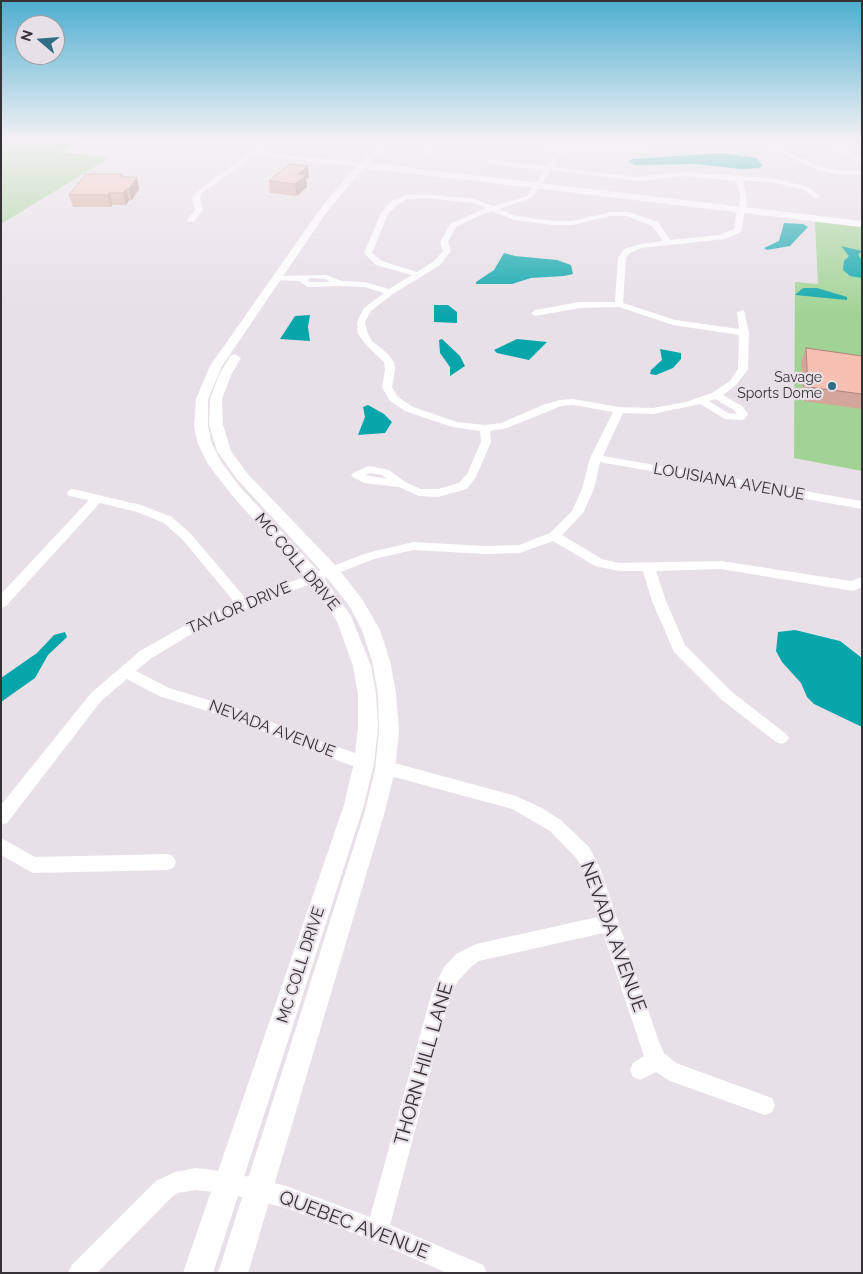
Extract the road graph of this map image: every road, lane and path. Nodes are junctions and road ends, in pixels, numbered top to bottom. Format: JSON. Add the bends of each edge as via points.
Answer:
{"nodes":[{"id":1,"x":196,"y":198,"type":"edge"},
{"id":2,"x":334,"y":198,"type":"edge"},
{"id":3,"x":403,"y":198,"type":"edge"},
{"id":4,"x":450,"y":198,"type":"edge"},
{"id":5,"x":525,"y":198,"type":"edge"},
{"id":6,"x":661,"y":198,"type":"edge"},
{"id":7,"x":743,"y":198,"type":"edge"},
{"id":8,"x":742,"y":208,"type":"junction"},
{"id":9,"x":492,"y":209,"type":"junction"},
{"id":10,"x":191,"y":220,"type":"dead end"},
{"id":11,"x":862,"y":222,"type":"edge"},
{"id":12,"x":667,"y":242,"type":"junction"},
{"id":13,"x":420,"y":275,"type":"junction"},
{"id":14,"x":289,"y":279,"type":"junction"},
{"id":15,"x":390,"y":292,"type":"junction"},
{"id":16,"x":619,"y":304,"type":"junction"},
{"id":17,"x":535,"y":312,"type":"dead end"},
{"id":18,"x":741,"y":312,"type":"dead end"},
{"id":19,"x":744,"y":333,"type":"junction"},
{"id":20,"x":716,"y":395,"type":"junction"},
{"id":21,"x":702,"y":401,"type":"junction"},
{"id":22,"x":619,"y":410,"type":"junction"},
{"id":23,"x":485,"y":428,"type":"junction"},
{"id":24,"x":596,"y":458,"type":"junction"},
{"id":25,"x":401,"y":484,"type":"dead end"},
{"id":26,"x":72,"y":493,"type":"dead end"},
{"id":27,"x":97,"y":499,"type":"junction"},
{"id":28,"x":862,"y":505,"type":"edge"},
{"id":29,"x":554,"y":536,"type":"junction"},
{"id":30,"x":649,"y":568,"type":"junction"},
{"id":31,"x":323,"y":574,"type":"junction"},
{"id":32,"x":859,"y":586,"type":"edge"},
{"id":33,"x":1,"y":604,"type":"edge"},
{"id":34,"x":243,"y":604,"type":"junction"},
{"id":35,"x":125,"y":671,"type":"junction"},
{"id":36,"x":781,"y":738,"type":"dead end"},
{"id":37,"x":364,"y":763,"type":"junction"},
{"id":38,"x":386,"y":770,"type":"junction"},
{"id":39,"x":1,"y":818,"type":"edge"},
{"id":40,"x":1,"y":846,"type":"edge"},
{"id":41,"x":167,"y":862,"type":"dead end"},
{"id":42,"x":610,"y":923,"type":"junction"},
{"id":43,"x":765,"y":1105,"type":"dead end"},
{"id":44,"x":228,"y":1183,"type":"junction"},
{"id":45,"x":259,"y":1190,"type":"junction"},
{"id":46,"x":377,"y":1231,"type":"junction"},
{"id":47,"x":80,"y":1273,"type":"edge"},
{"id":48,"x":198,"y":1273,"type":"edge"},
{"id":49,"x":233,"y":1273,"type":"edge"},
{"id":50,"x":475,"y":1273,"type":"edge"}],
"edges":[{"from":1,"to":10,"type":"street","via":[[199,210]]},
{"from":2,"to":14,"type":"main road","name":"MC COLL DRIVE"},
{"from":3,"to":13,"type":"street","via":[[385,213],[368,254],[379,263]]},
{"from":4,"to":9,"type":"street","via":[[475,201]]},
{"from":5,"to":9,"type":"street"},
{"from":6,"to":8,"type":"main road"},
{"from":7,"to":8,"type":"street"},
{"from":8,"to":11,"type":"main road"},
{"from":8,"to":12,"type":"street","via":[[738,230],[722,237]]},
{"from":9,"to":12,"type":"street","via":[[514,218],[552,224],[628,214],[655,224]]},
{"from":9,"to":13,"type":"street","via":[[464,218],[453,226],[444,242],[447,251]]},
{"from":12,"to":16,"type":"street","via":[[640,246],[622,258]]},
{"from":13,"to":15,"type":"street"},
{"from":14,"to":15,"type":"street","via":[[318,277]]},
{"from":14,"to":31,"type":"main road","name":"MC COLL DRIVE","via":[[212,374],[202,399],[200,426],[209,454],[220,472]]},
{"from":15,"to":23,"type":"street","via":[[367,310],[361,322],[369,343],[389,362],[387,387],[394,399],[409,409],[456,425]]},
{"from":16,"to":17,"type":"street","via":[[580,305]]},
{"from":16,"to":19,"type":"street","via":[[673,322]]},
{"from":18,"to":19,"type":"street"},
{"from":19,"to":20,"type":"street","via":[[743,369],[733,383]]},
{"from":20,"to":21,"type":"street"},
{"from":20,"to":21,"type":"street","via":[[738,408],[743,414],[741,417],[725,416]]},
{"from":21,"to":22,"type":"street","via":[[653,411]]},
{"from":22,"to":23,"type":"street","via":[[560,403],[503,426]]},
{"from":22,"to":24,"type":"street","name":"TAYLOR DRIVE"},
{"from":23,"to":25,"type":"street","via":[[486,442],[472,475],[462,486],[438,493],[419,492]]},
{"from":24,"to":28,"type":"street","name":"LOUISIANA AVENUE"},
{"from":24,"to":29,"type":"street","name":"TAYLOR DRIVE","via":[[577,513]]},
{"from":26,"to":27,"type":"street"},
{"from":27,"to":33,"type":"street"},
{"from":27,"to":34,"type":"street","via":[[141,509],[168,520],[187,537]]},
{"from":29,"to":30,"type":"street","via":[[599,563]]},
{"from":29,"to":31,"type":"street","name":"TAYLOR DRIVE","via":[[520,549],[413,546],[371,556]]},
{"from":30,"to":32,"type":"street","via":[[721,565]]},
{"from":30,"to":36,"type":"street","via":[[679,648],[727,696]]},
{"from":31,"to":34,"type":"street","name":"TAYLOR DRIVE"},
{"from":31,"to":37,"type":"main road","name":"MC COLL DRIVE","via":[[330,597],[345,620],[362,666],[368,728]]},
{"from":31,"to":38,"type":"main road","name":"MC COLL DRIVE","via":[[347,591],[364,616],[381,661],[389,711]]},
{"from":34,"to":35,"type":"street","name":"TAYLOR DRIVE","via":[[186,630]]},
{"from":35,"to":37,"type":"street","name":"NEVADA AVENUE","via":[[164,692],[240,715],[300,741]]},
{"from":35,"to":39,"type":"street","name":"TAYLOR DRIVE","via":[[96,697]]},
{"from":37,"to":44,"type":"main road","name":"MC COLL DRIVE","via":[[354,805]]},
{"from":38,"to":42,"type":"street","name":"NEVADA AVENUE","via":[[516,803],[536,812],[556,826],[583,853]]},
{"from":38,"to":45,"type":"main road","name":"MC COLL DRIVE"},
{"from":40,"to":41,"type":"street","via":[[21,859],[46,866]]},
{"from":42,"to":43,"type":"street","name":"NEVADA AVENUE","via":[[650,1046],[648,1065]]},
{"from":42,"to":46,"type":"street","name":"THORN HILL LANE","via":[[476,953],[451,974],[442,992]]},
{"from":44,"to":45,"type":"street"},
{"from":44,"to":47,"type":"street","via":[[196,1179],[175,1182],[148,1203]]},
{"from":44,"to":48,"type":"main road","name":"MC COLL DRIVE"},
{"from":45,"to":46,"type":"street","name":"QUEBEC AVENUE"},
{"from":45,"to":49,"type":"main road","name":"MC COLL DRIVE"},
{"from":46,"to":50,"type":"street","name":"QUEBEC AVENUE"}]}
